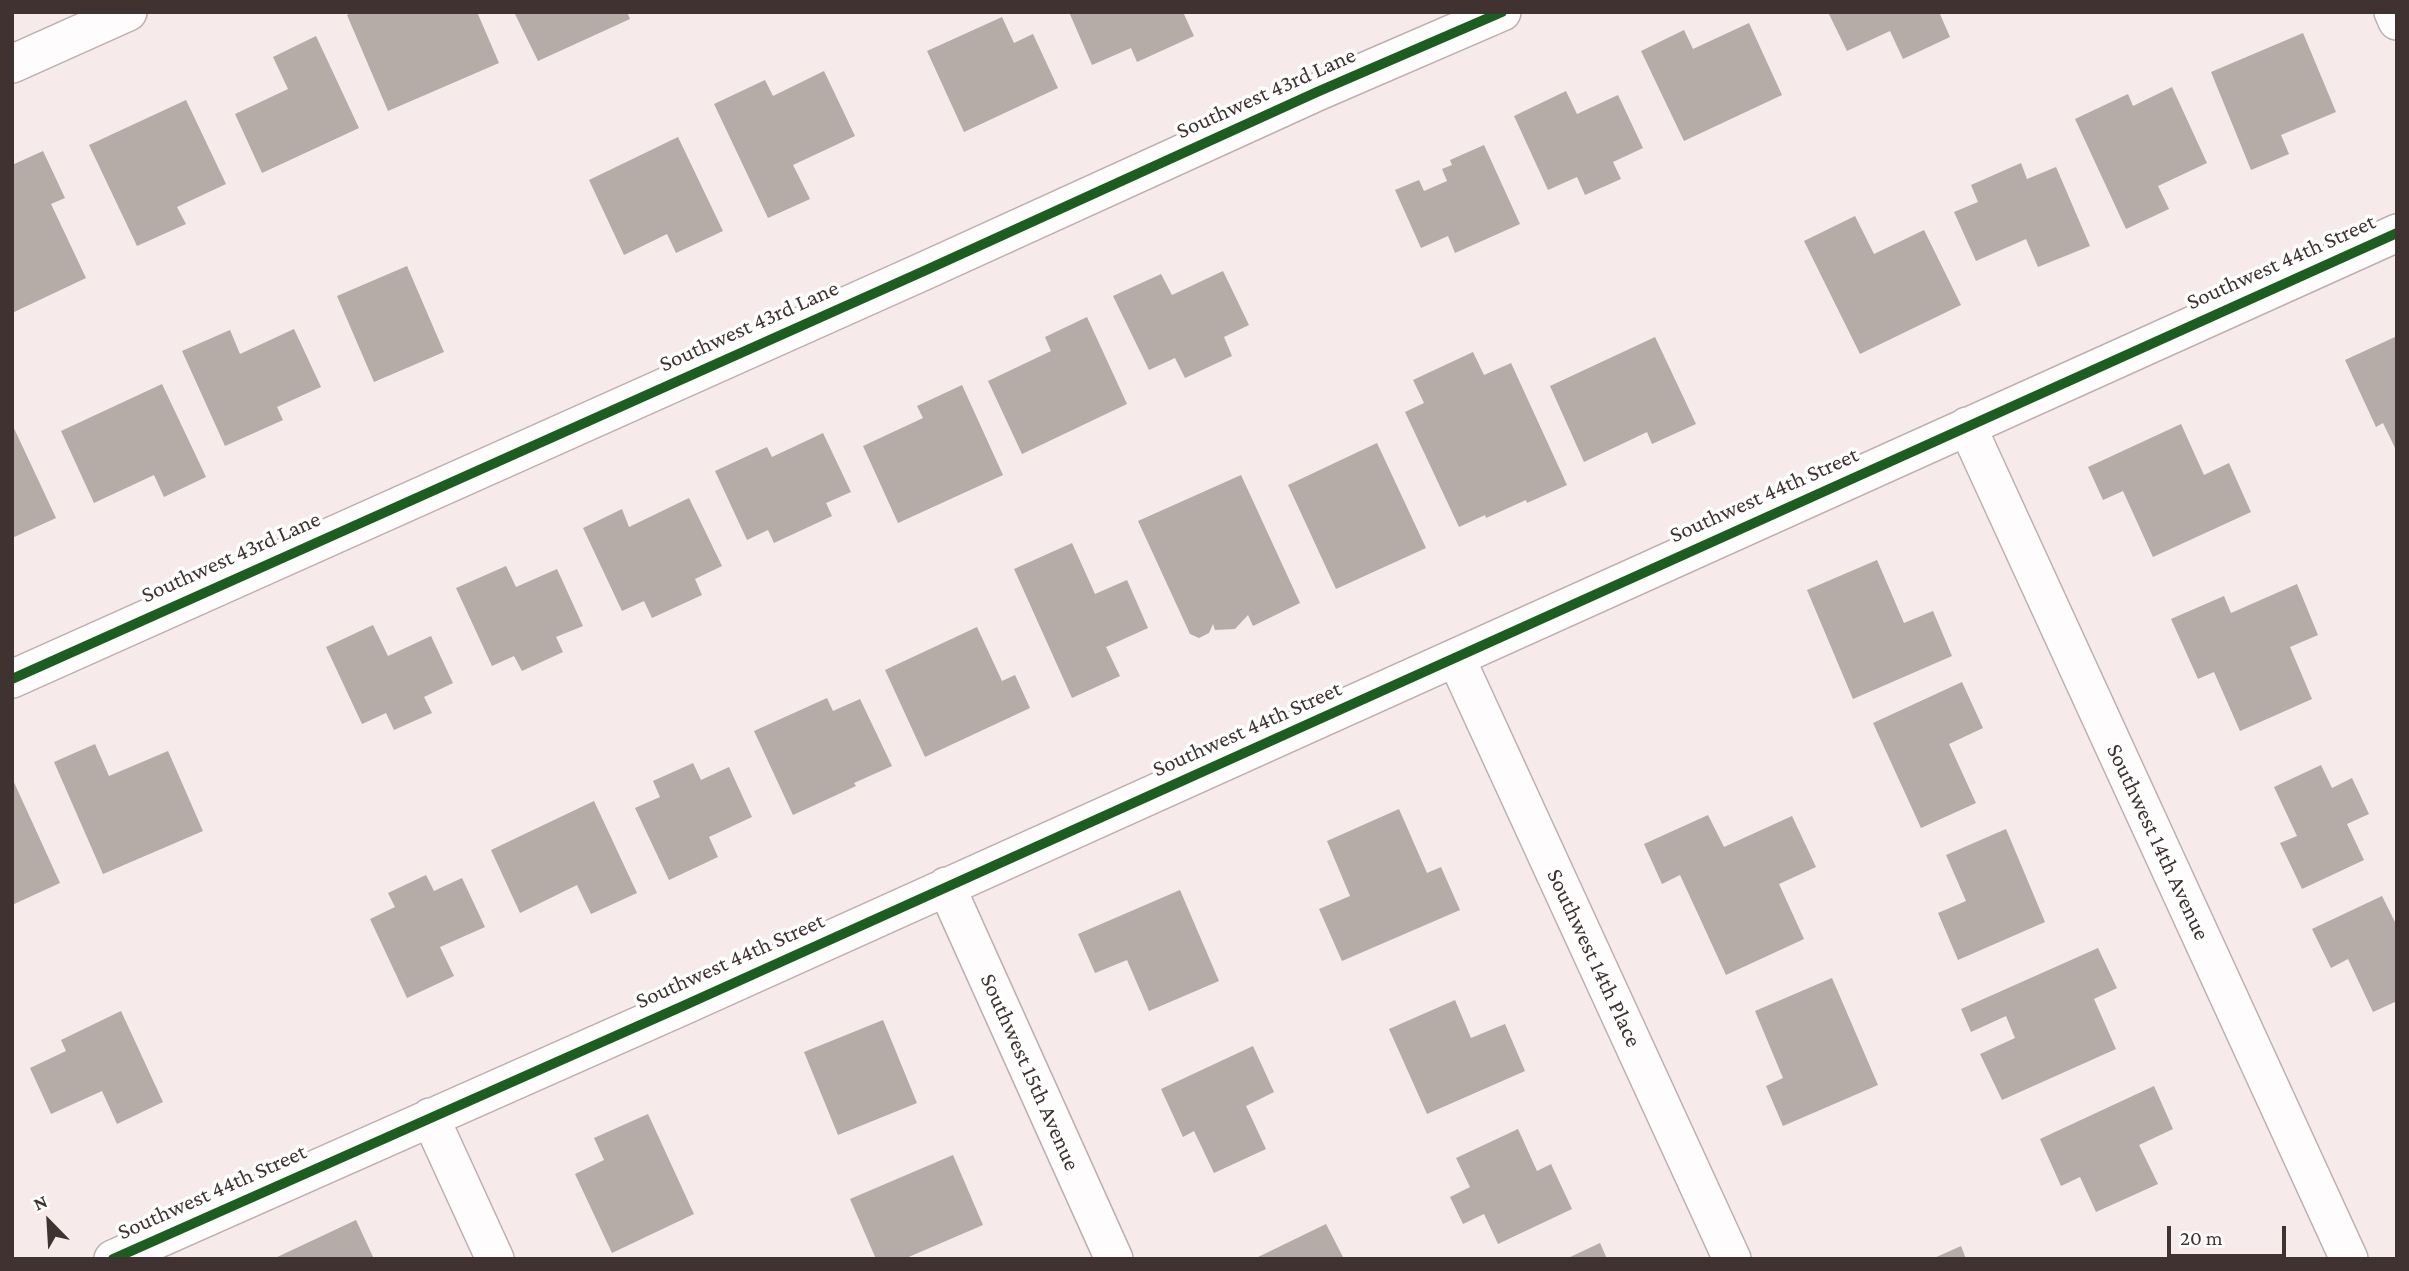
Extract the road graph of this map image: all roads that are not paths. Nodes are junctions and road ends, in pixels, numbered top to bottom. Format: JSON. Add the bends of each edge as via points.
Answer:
{"nodes":[{"id":1,"x":128,"y":12,"type":"edge"},
{"id":2,"x":1502,"y":12,"type":"edge"},
{"id":3,"x":2393,"y":12,"type":"edge"},
{"id":4,"x":2397,"y":21,"type":"edge"},
{"id":5,"x":12,"y":64,"type":"edge"},
{"id":6,"x":2397,"y":233,"type":"edge"},
{"id":7,"x":1967,"y":426,"type":"junction"},
{"id":8,"x":1456,"y":658,"type":"junction"},
{"id":9,"x":12,"y":679,"type":"edge"},
{"id":10,"x":946,"y":886,"type":"junction"},
{"id":11,"x":430,"y":1117,"type":"junction"},
{"id":12,"x":113,"y":1259,"type":"edge"},
{"id":13,"x":495,"y":1259,"type":"edge"},
{"id":14,"x":1114,"y":1259,"type":"edge"},
{"id":15,"x":1732,"y":1259,"type":"edge"},
{"id":16,"x":2349,"y":1259,"type":"edge"}],
"edges":[{"from":1,"to":5,"type":"street"},
{"from":2,"to":9,"type":"street","name":"Southwest 43rd Lane"},
{"from":3,"to":4,"type":"street"},
{"from":6,"to":7,"type":"street","name":"Southwest 44th Street"},
{"from":7,"to":8,"type":"street","name":"Southwest 44th Street"},
{"from":7,"to":16,"type":"street","name":"Southwest 14th Avenue"},
{"from":8,"to":10,"type":"street","name":"Southwest 44th Street"},
{"from":8,"to":15,"type":"street","name":"Southwest 14th Place"},
{"from":10,"to":11,"type":"street","name":"Southwest 44th Street"},
{"from":10,"to":14,"type":"street","name":"Southwest 15th Avenue"},
{"from":11,"to":12,"type":"street","name":"Southwest 44th Street"},
{"from":11,"to":13,"type":"street"}]}
